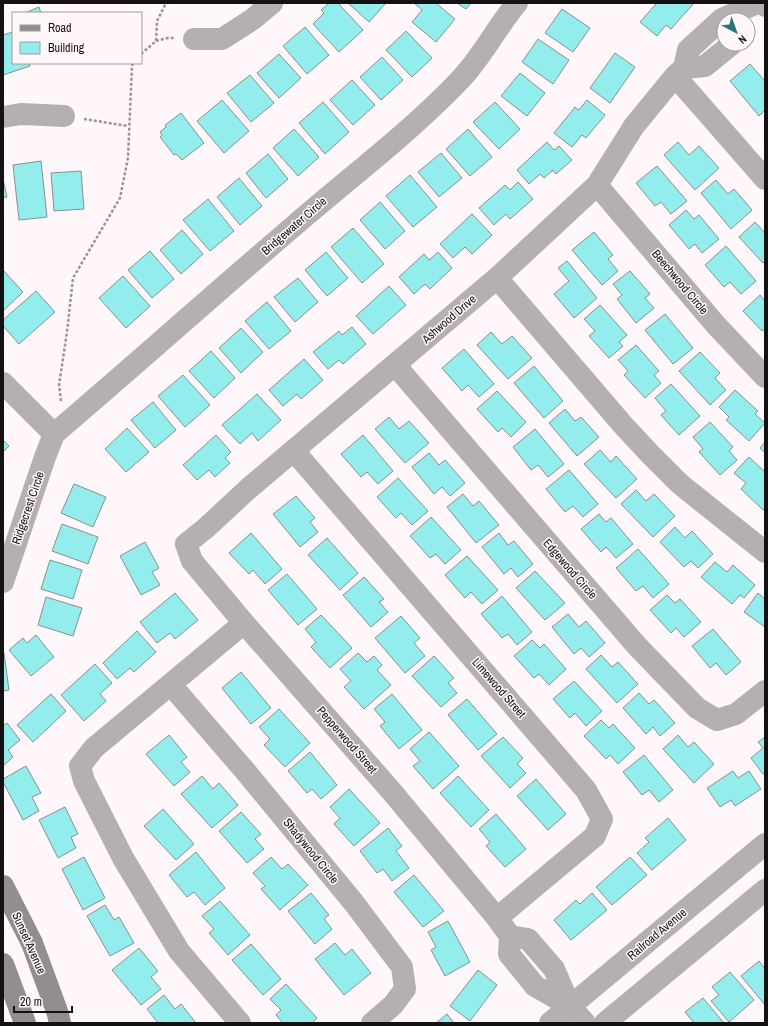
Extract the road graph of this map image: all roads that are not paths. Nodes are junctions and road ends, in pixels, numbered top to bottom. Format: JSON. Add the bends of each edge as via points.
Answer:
{"nodes":[{"id":1,"x":272,"y":3,"type":"edge"},
{"id":2,"x":517,"y":3,"type":"edge"},
{"id":3,"x":757,"y":3,"type":"edge"},
{"id":4,"x":761,"y":3,"type":"edge"},
{"id":5,"x":765,"y":6,"type":"edge"},
{"id":6,"x":755,"y":12,"type":"edge"},
{"id":7,"x":194,"y":39,"type":"dead end"},
{"id":8,"x":722,"y":52,"type":"edge"},
{"id":9,"x":680,"y":72,"type":"junction"},
{"id":10,"x":64,"y":116,"type":"road end"},
{"id":11,"x":3,"y":117,"type":"edge"},
{"id":12,"x":765,"y":179,"type":"edge"},
{"id":13,"x":597,"y":185,"type":"junction"},
{"id":14,"x":497,"y":278,"type":"junction"},
{"id":15,"x":395,"y":366,"type":"junction"},
{"id":16,"x":765,"y":377,"type":"edge"},
{"id":17,"x":3,"y":383,"type":"edge"},
{"id":18,"x":54,"y":434,"type":"junction"},
{"id":19,"x":294,"y":451,"type":"junction"},
{"id":20,"x":186,"y":544,"type":"joint"},
{"id":21,"x":765,"y":552,"type":"edge"},
{"id":22,"x":3,"y":582,"type":"edge"},
{"id":23,"x":244,"y":623,"type":"junction"},
{"id":24,"x":170,"y":685,"type":"junction"},
{"id":25,"x":765,"y":691,"type":"edge"},
{"id":26,"x":765,"y":844,"type":"edge"},
{"id":27,"x":3,"y":886,"type":"edge"},
{"id":28,"x":765,"y":890,"type":"edge"},
{"id":29,"x":497,"y":918,"type":"junction"},
{"id":30,"x":3,"y":964,"type":"edge"},
{"id":31,"x":570,"y":1006,"type":"junction"},
{"id":32,"x":25,"y":1023,"type":"edge"},
{"id":33,"x":60,"y":1023,"type":"edge"},
{"id":34,"x":240,"y":1023,"type":"edge"},
{"id":35,"x":372,"y":1023,"type":"edge"},
{"id":36,"x":550,"y":1023,"type":"edge"},
{"id":37,"x":585,"y":1023,"type":"edge"},
{"id":38,"x":605,"y":1023,"type":"edge"}],
"edges":[{"from":1,"to":7,"type":"street","via":[[222,39]]},
{"from":2,"to":18,"type":"street","name":"Bridgewater Circle","via":[[459,81],[427,112]]},
{"from":3,"to":9,"type":"street","name":"Ashwood Drive","via":[[722,19],[688,50]]},
{"from":4,"to":5,"type":"street"},
{"from":4,"to":6,"type":"street"},
{"from":8,"to":9,"type":"street","via":[[705,66]]},
{"from":9,"to":12,"type":"street"},
{"from":9,"to":13,"type":"street","name":"Ashwood Drive","via":[[634,126]]},
{"from":10,"to":11,"type":"street","via":[[20,114]]},
{"from":13,"to":14,"type":"street","name":"Ashwood Drive"},
{"from":13,"to":16,"type":"street","name":"Beechwood Circle","via":[[715,324]]},
{"from":14,"to":15,"type":"street","name":"Ashwood Drive"},
{"from":14,"to":21,"type":"street","via":[[650,454],[680,484]]},
{"from":15,"to":19,"type":"street","name":"Ashwood Drive"},
{"from":15,"to":25,"type":"street","name":"Edgewood Circle","via":[[637,646],[697,708],[717,720],[736,714]]},
{"from":17,"to":18,"type":"street"},
{"from":18,"to":22,"type":"street","name":"Ridgecrest Circle"},
{"from":19,"to":20,"type":"street","name":"Ashwood Drive"},
{"from":19,"to":29,"type":"street","name":"Limewood Street","via":[[586,790],[602,819],[595,836]]},
{"from":20,"to":23,"type":"street","name":"Pepperwood Street","via":[[192,561]]},
{"from":23,"to":24,"type":"street"},
{"from":23,"to":29,"type":"street","name":"Pepperwood Street","via":[[393,792]]},
{"from":24,"to":34,"type":"street","via":[[94,748],[80,766],[84,781],[123,858],[179,951]]},
{"from":24,"to":35,"type":"street","name":"Shadywood Circle","via":[[271,802],[354,903],[402,967],[405,989],[393,1005]]},
{"from":26,"to":31,"type":"street","name":"Railroad Avenue"},
{"from":27,"to":33,"type":"main road","name":"Sunset Avenue","via":[[32,943]]},
{"from":28,"to":38,"type":"street"},
{"from":29,"to":31,"type":"street","name":"Pepperwood Street","via":[[510,936],[528,939],[554,969]]},
{"from":30,"to":32,"type":"main road"},
{"from":31,"to":36,"type":"street","name":"Railroad Avenue"},
{"from":31,"to":37,"type":"street","name":"Pepperwood Street"}]}
